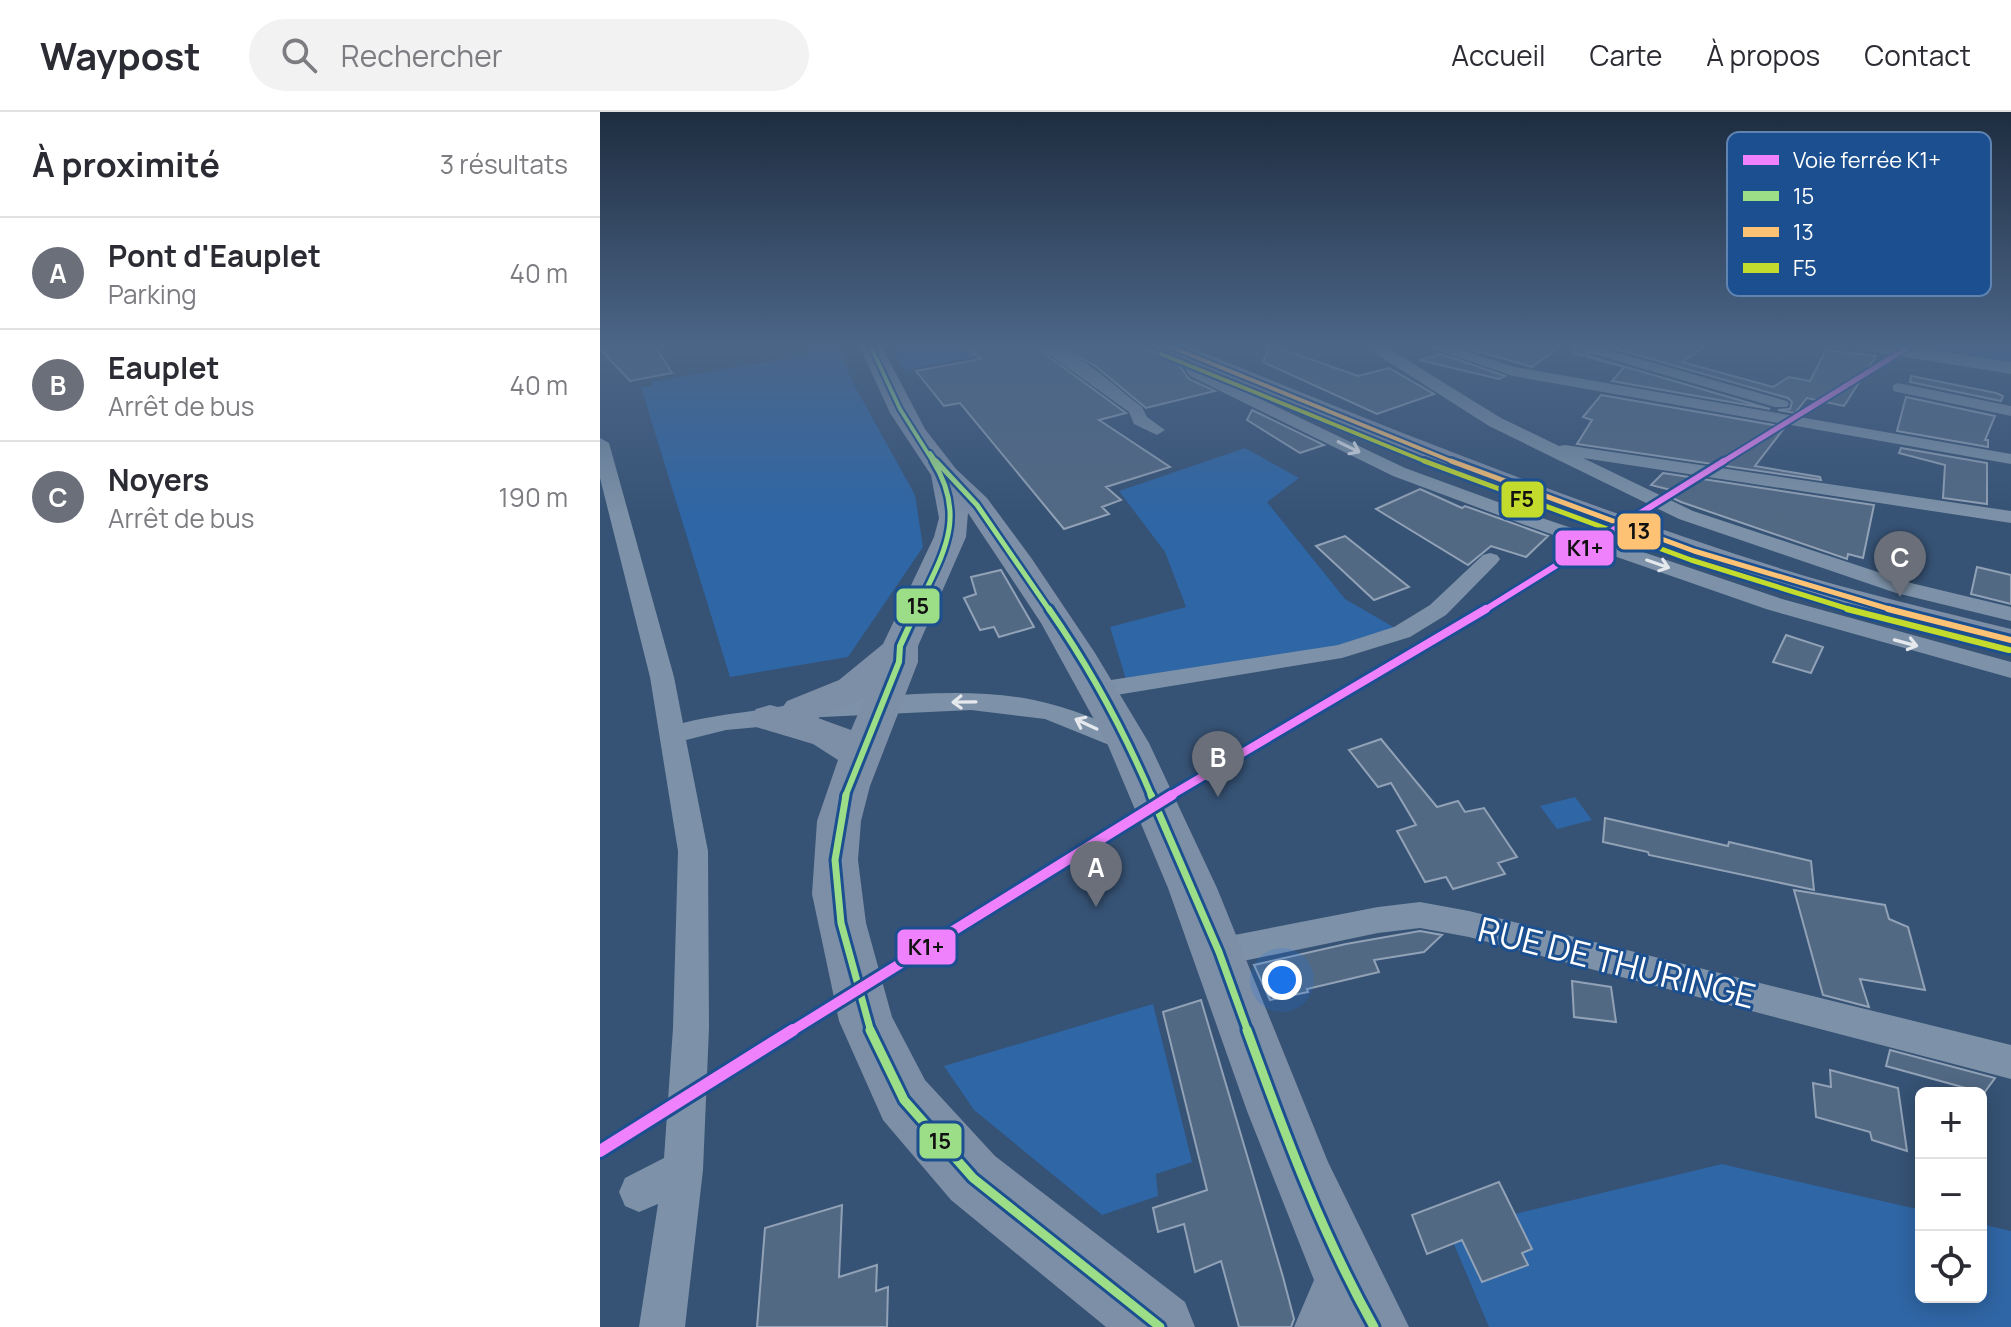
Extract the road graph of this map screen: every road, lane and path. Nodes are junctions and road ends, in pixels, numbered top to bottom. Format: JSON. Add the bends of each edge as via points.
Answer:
{"nodes":[{"id":1,"x":897,"y":402,"type":"edge"},
{"id":2,"x":1125,"y":402,"type":"edge"},
{"id":3,"x":1294,"y":402,"type":"edge"},
{"id":4,"x":1463,"y":402,"type":"edge"},
{"id":5,"x":1685,"y":402,"type":"edge"},
{"id":6,"x":1771,"y":402,"type":"edge"},
{"id":7,"x":1965,"y":402,"type":"edge"},
{"id":8,"x":2011,"y":411,"type":"edge"},
{"id":9,"x":1157,"y":430,"type":"dead end"},
{"id":10,"x":1858,"y":432,"type":"junction"},
{"id":11,"x":600,"y":443,"type":"edge"},
{"id":12,"x":1555,"y":451,"type":"junction"},
{"id":13,"x":2011,"y":459,"type":"edge"},
{"id":14,"x":945,"y":474,"type":"junction"},
{"id":15,"x":1535,"y":509,"type":"junction"},
{"id":16,"x":2011,"y":517,"type":"edge"},
{"id":17,"x":1490,"y":559,"type":"dead end"},
{"id":18,"x":2010,"y":623,"type":"edge"},
{"id":19,"x":900,"y":646,"type":"junction"},
{"id":20,"x":2011,"y":670,"type":"edge"},
{"id":21,"x":1098,"y":690,"type":"junction"},
{"id":22,"x":879,"y":706,"type":"junction"},
{"id":23,"x":785,"y":714,"type":"junction"},
{"id":24,"x":1129,"y":744,"type":"junction"},
{"id":25,"x":859,"y":754,"type":"junction"},
{"id":26,"x":670,"y":756,"type":"junction"},
{"id":27,"x":1219,"y":952,"type":"junction"},
{"id":28,"x":2011,"y":1062,"type":"edge"},
{"id":29,"x":683,"y":1170,"type":"junction"},
{"id":30,"x":639,"y":1192,"type":"dead end"},
{"id":31,"x":1350,"y":1312,"type":"edge"},
{"id":32,"x":662,"y":1327,"type":"edge"},
{"id":33,"x":1160,"y":1327,"type":"edge"}],
"edges":[{"from":1,"to":14,"type":"main road"},
{"from":2,"to":9,"type":"street"},
{"from":3,"to":15,"type":"main road"},
{"from":4,"to":12,"type":"street"},
{"from":5,"to":10,"type":"street"},
{"from":6,"to":10,"type":"street","via":[[1851,425]]},
{"from":7,"to":8,"type":"street"},
{"from":10,"to":13,"type":"street"},
{"from":11,"to":26,"type":"street","via":[[662,677]]},
{"from":12,"to":16,"type":"street"},
{"from":12,"to":18,"type":"street","via":[[1686,515]]},
{"from":14,"to":19,"type":"main road","via":[[954,518],[950,537]]},
{"from":14,"to":21,"type":"main road","via":[[977,505],[1073,644]]},
{"from":15,"to":18,"type":"main road","via":[[1774,577]]},
{"from":15,"to":20,"type":"street","one_way":true,"via":[[1774,604]]},
{"from":17,"to":21,"type":"street","via":[[1438,610],[1402,632],[1342,651]]},
{"from":19,"to":22,"type":"main road","via":[[899,662]]},
{"from":19,"to":23,"type":"main road","via":[[859,686],[824,704]]},
{"from":21,"to":24,"type":"main road"},
{"from":22,"to":23,"type":"street"},
{"from":24,"to":22,"type":"street","one_way":true,"via":[[1041,708],[984,702]]},
{"from":22,"to":25,"type":"main road"},
{"from":23,"to":25,"type":"main road"},
{"from":23,"to":26,"type":"street","via":[[726,721]]},
{"from":24,"to":27,"type":"main road"},
{"from":25,"to":33,"type":"main road","via":[[839,821],[836,894],[866,1021],[904,1100],[973,1178]]},
{"from":26,"to":29,"type":"street","via":[[693,851]]},
{"from":27,"to":28,"type":"street","name":"RUE DE THURINGE","via":[[1420,915]]},
{"from":27,"to":31,"type":"main road"},
{"from":29,"to":30,"type":"street"},
{"from":29,"to":32,"type":"street"}]}
